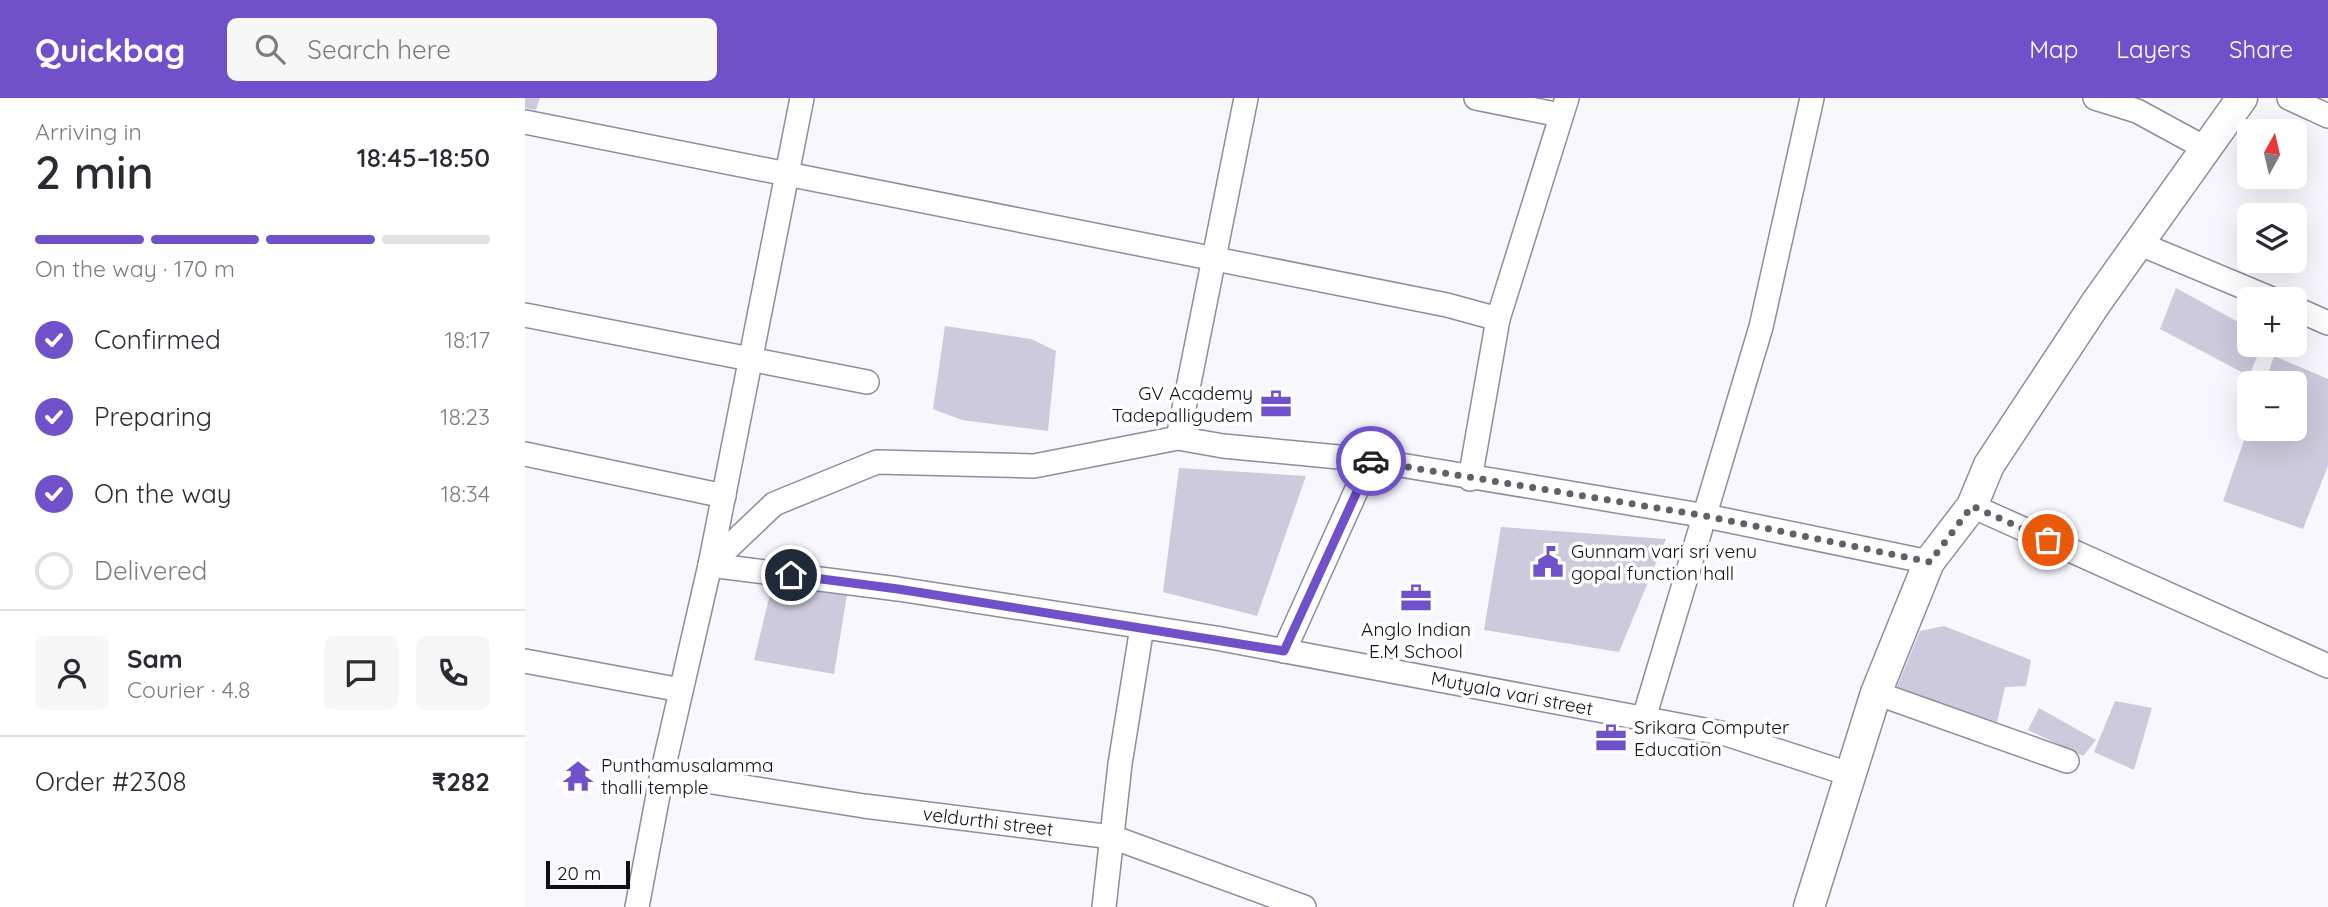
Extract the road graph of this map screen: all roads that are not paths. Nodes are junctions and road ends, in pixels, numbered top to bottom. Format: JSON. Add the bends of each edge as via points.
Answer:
{"nodes":[{"id":1,"x":802,"y":98,"type":"edge"},
{"id":2,"x":1246,"y":98,"type":"edge"},
{"id":3,"x":1476,"y":98,"type":"edge"},
{"id":4,"x":1812,"y":98,"type":"edge"},
{"id":5,"x":2095,"y":98,"type":"edge"},
{"id":6,"x":2242,"y":98,"type":"edge"},
{"id":7,"x":2289,"y":98,"type":"edge"},
{"id":8,"x":1563,"y":107,"type":"edge"},
{"id":9,"x":2328,"y":116,"type":"edge"},
{"id":10,"x":525,"y":122,"type":"edge"},
{"id":11,"x":2205,"y":148,"type":"junction"},
{"id":12,"x":787,"y":176,"type":"junction"},
{"id":13,"x":2139,"y":243,"type":"junction"},
{"id":14,"x":1212,"y":258,"type":"junction"},
{"id":15,"x":2244,"y":287,"type":"edge"},
{"id":16,"x":2307,"y":314,"type":"edge"},
{"id":17,"x":525,"y":315,"type":"edge"},
{"id":18,"x":1498,"y":319,"type":"junction"},
{"id":19,"x":2328,"y":323,"type":"edge"},
{"id":20,"x":751,"y":358,"type":"junction"},
{"id":21,"x":867,"y":382,"type":"dead end"},
{"id":22,"x":1178,"y":438,"type":"junction"},
{"id":23,"x":525,"y":454,"type":"edge"},
{"id":24,"x":1370,"y":460,"type":"junction"},
{"id":25,"x":1470,"y":479,"type":"junction"},
{"id":26,"x":724,"y":496,"type":"junction"},
{"id":27,"x":1972,"y":506,"type":"junction"},
{"id":28,"x":1706,"y":516,"type":"junction"},
{"id":29,"x":1930,"y":562,"type":"junction"},
{"id":30,"x":710,"y":565,"type":"junction"},
{"id":31,"x":1142,"y":627,"type":"junction"},
{"id":32,"x":1284,"y":651,"type":"junction"},
{"id":33,"x":525,"y":661,"type":"edge"},
{"id":34,"x":2328,"y":666,"type":"edge"},
{"id":35,"x":681,"y":690,"type":"junction"},
{"id":36,"x":1876,"y":694,"type":"junction"},
{"id":37,"x":1644,"y":718,"type":"junction"},
{"id":38,"x":2067,"y":761,"type":"dead end"},
{"id":39,"x":662,"y":774,"type":"junction"},
{"id":40,"x":1851,"y":775,"type":"junction"},
{"id":41,"x":1112,"y":837,"type":"junction"},
{"id":42,"x":637,"y":907,"type":"edge"},
{"id":43,"x":1104,"y":907,"type":"edge"},
{"id":44,"x":1304,"y":907,"type":"edge"},
{"id":45,"x":1809,"y":907,"type":"edge"}],
"edges":[{"from":1,"to":12,"type":"street"},
{"from":2,"to":14,"type":"street"},
{"from":3,"to":8,"type":"street"},
{"from":4,"to":28,"type":"street","via":[[1761,327]]},
{"from":5,"to":11,"type":"street","via":[[2137,111]]},
{"from":6,"to":11,"type":"street"},
{"from":7,"to":9,"type":"street"},
{"from":8,"to":18,"type":"street"},
{"from":10,"to":12,"type":"street"},
{"from":11,"to":13,"type":"street"},
{"from":12,"to":14,"type":"street"},
{"from":12,"to":20,"type":"street"},
{"from":13,"to":15,"type":"street"},
{"from":13,"to":27,"type":"street","via":[[1989,465]]},
{"from":14,"to":18,"type":"street"},
{"from":14,"to":22,"type":"street"},
{"from":16,"to":19,"type":"street"},
{"from":17,"to":20,"type":"street"},
{"from":18,"to":25,"type":"street"},
{"from":20,"to":21,"type":"street"},
{"from":20,"to":26,"type":"street"},
{"from":22,"to":24,"type":"street"},
{"from":22,"to":30,"type":"street","via":[[1034,466],[877,462],[774,504]]},
{"from":23,"to":26,"type":"street"},
{"from":24,"to":25,"type":"street"},
{"from":24,"to":32,"type":"street"},
{"from":25,"to":28,"type":"street"},
{"from":26,"to":30,"type":"street"},
{"from":27,"to":29,"type":"street"},
{"from":27,"to":34,"type":"street"},
{"from":28,"to":29,"type":"street"},
{"from":28,"to":37,"type":"street"},
{"from":29,"to":36,"type":"street"},
{"from":30,"to":31,"type":"street","name":"Mutyala vari street"},
{"from":30,"to":35,"type":"street"},
{"from":31,"to":32,"type":"street","name":"Mutyala vari street"},
{"from":31,"to":41,"type":"street"},
{"from":32,"to":37,"type":"street","name":"Mutyala vari street"},
{"from":33,"to":35,"type":"street"},
{"from":35,"to":39,"type":"street"},
{"from":36,"to":38,"type":"street"},
{"from":36,"to":40,"type":"street"},
{"from":37,"to":40,"type":"street","name":"Mutyala vari street","via":[[1727,734]]},
{"from":39,"to":41,"type":"street","name":"veldurthi street","via":[[864,806]]},
{"from":39,"to":42,"type":"street"},
{"from":40,"to":45,"type":"street"},
{"from":41,"to":43,"type":"street"},
{"from":41,"to":44,"type":"street","name":"veldurthi street"}]}
